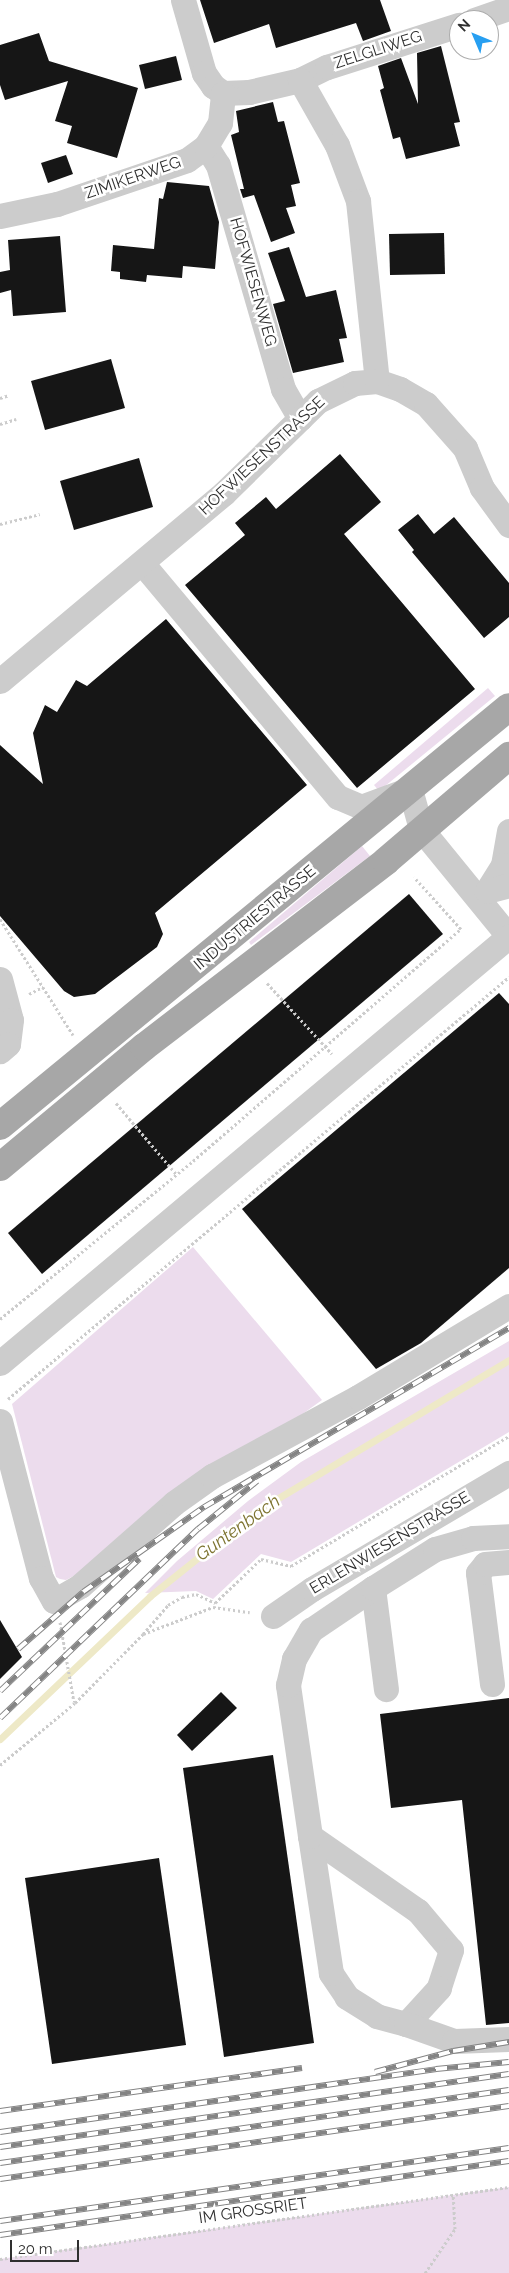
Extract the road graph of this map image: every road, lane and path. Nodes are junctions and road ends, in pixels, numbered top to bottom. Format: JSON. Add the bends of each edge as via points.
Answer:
{"nodes":[{"id":1,"x":183,"y":0,"type":"edge"},
{"id":2,"x":449,"y":28,"type":"edge"},
{"id":3,"x":300,"y":80,"type":"junction"},
{"id":4,"x":223,"y":93,"type":"junction"},
{"id":5,"x":206,"y":146,"type":"junction"},
{"id":6,"x":0,"y":216,"type":"edge"},
{"id":7,"x":377,"y":381,"type":"junction"},
{"id":8,"x":9,"y":395,"type":"dead end"},
{"id":9,"x":0,"y":398,"type":"edge"},
{"id":10,"x":300,"y":418,"type":"junction"},
{"id":11,"x":16,"y":419,"type":"dead end"},
{"id":12,"x":0,"y":424,"type":"edge"},
{"id":13,"x":40,"y":514,"type":"dead end"},
{"id":14,"x":0,"y":524,"type":"edge"},
{"id":15,"x":509,"y":525,"type":"edge"},
{"id":16,"x":142,"y":563,"type":"junction"},
{"id":17,"x":0,"y":681,"type":"edge"},
{"id":18,"x":509,"y":707,"type":"edge"},
{"id":19,"x":509,"y":756,"type":"edge"},
{"id":20,"x":410,"y":789,"type":"junction"},
{"id":21,"x":421,"y":830,"type":"junction"},
{"id":22,"x":509,"y":831,"type":"edge"},
{"id":23,"x":414,"y":877,"type":"dead end"},
{"id":24,"x":496,"y":891,"type":"edge"},
{"id":25,"x":0,"y":920,"type":"edge"},
{"id":26,"x":509,"y":936,"type":"edge"},
{"id":27,"x":262,"y":977,"type":"dead end"},
{"id":28,"x":509,"y":977,"type":"edge"},
{"id":29,"x":0,"y":979,"type":"edge"},
{"id":30,"x":76,"y":1040,"type":"dead end"},
{"id":31,"x":326,"y":1048,"type":"junction"},
{"id":32,"x":0,"y":1051,"type":"edge"},
{"id":33,"x":347,"y":1072,"type":"junction"},
{"id":34,"x":368,"y":1097,"type":"junction"},
{"id":35,"x":114,"y":1100,"type":"dead end"},
{"id":36,"x":6,"y":1118,"type":"edge"},
{"id":37,"x":0,"y":1167,"type":"edge"},
{"id":38,"x":177,"y":1175,"type":"junction"},
{"id":39,"x":509,"y":1306,"type":"edge"},
{"id":40,"x":0,"y":1319,"type":"edge"},
{"id":41,"x":0,"y":1364,"type":"edge"},
{"id":42,"x":2,"y":1411,"type":"edge"},
{"id":43,"x":509,"y":1436,"type":"edge"},
{"id":44,"x":509,"y":1474,"type":"edge"},
{"id":45,"x":509,"y":1536,"type":"edge"},
{"id":46,"x":509,"y":1562,"type":"edge"},
{"id":47,"x":373,"y":1588,"type":"junction"},
{"id":48,"x":54,"y":1601,"type":"junction"},
{"id":49,"x":273,"y":1616,"type":"joint"},
{"id":50,"x":143,"y":1634,"type":"junction"},
{"id":51,"x":492,"y":1684,"type":"dead end"},
{"id":52,"x":386,"y":1689,"type":"dead end"},
{"id":53,"x":75,"y":1703,"type":"junction"},
{"id":54,"x":0,"y":1765,"type":"edge"},
{"id":55,"x":310,"y":1836,"type":"junction"},
{"id":56,"x":406,"y":2024,"type":"junction"},
{"id":57,"x":509,"y":2039,"type":"edge"},
{"id":58,"x":509,"y":2187,"type":"edge"},
{"id":59,"x":453,"y":2195,"type":"junction"},
{"id":60,"x":0,"y":2259,"type":"edge"},
{"id":61,"x":425,"y":2273,"type":"edge"}],
"edges":[{"from":1,"to":4,"type":"street","via":[[204,73]]},
{"from":2,"to":3,"type":"street","name":"ZELGLIWEG","via":[[327,66]]},
{"from":3,"to":4,"type":"street","name":"ZELGLIWEG","via":[[248,92]]},
{"from":3,"to":7,"type":"street","via":[[337,145],[358,201]]},
{"from":4,"to":5,"type":"street","name":"ZIMIKERWEG","via":[[220,123]]},
{"from":5,"to":6,"type":"street","name":"ZIMIKERWEG","via":[[187,160],[56,204]]},
{"from":5,"to":10,"type":"street","name":"HOFWIESENWEG","via":[[218,165],[283,389]]},
{"from":7,"to":10,"type":"street","name":"HOFWIESENSTRASSE","via":[[336,390]]},
{"from":7,"to":15,"type":"street","via":[[400,389],[426,404],[449,428],[465,448],[482,488]]},
{"from":8,"to":9,"type":"path"},
{"from":10,"to":16,"type":"street","name":"HOFWIESENSTRASSE","via":[[224,494]]},
{"from":11,"to":12,"type":"path"},
{"from":13,"to":14,"type":"path"},
{"from":16,"to":17,"type":"street","name":"HOFWIESENSTRASSE"},
{"from":16,"to":20,"type":"street","via":[[338,797],[361,807]]},
{"from":18,"to":20,"type":"main road","name":"INDUSTRIESTRASSE"},
{"from":19,"to":21,"type":"main road","name":"INDUSTRIESTRASSE"},
{"from":20,"to":21,"type":"street"},
{"from":20,"to":36,"type":"main road","name":"INDUSTRIESTRASSE"},
{"from":21,"to":24,"type":"street"},
{"from":21,"to":37,"type":"main road","name":"INDUSTRIESTRASSE","via":[[386,861],[144,1047]]},
{"from":22,"to":24,"type":"street"},
{"from":23,"to":31,"type":"path","via":[[461,929]]},
{"from":24,"to":26,"type":"street"},
{"from":25,"to":30,"type":"path"},
{"from":26,"to":33,"type":"street"},
{"from":27,"to":31,"type":"path"},
{"from":28,"to":34,"type":"path"},
{"from":29,"to":32,"type":"street","via":[[11,1020],[8,1044]]},
{"from":31,"to":33,"type":"path"},
{"from":31,"to":38,"type":"path"},
{"from":33,"to":34,"type":"path"},
{"from":33,"to":41,"type":"street"},
{"from":34,"to":42,"type":"path"},
{"from":35,"to":38,"type":"path"},
{"from":38,"to":40,"type":"path"},
{"from":39,"to":48,"type":"street","via":[[358,1397],[212,1476],[174,1503],[80,1586]]},
{"from":42,"to":48,"type":"street","via":[[41,1578]]},
{"from":43,"to":50,"type":"path","via":[[291,1566],[261,1559],[214,1603],[196,1594],[182,1597],[168,1605]]},
{"from":44,"to":49,"type":"street","name":"ERLENWIESENSTRASSE","via":[[312,1589]]},
{"from":45,"to":47,"type":"street","via":[[473,1538],[435,1549]]},
{"from":46,"to":51,"type":"street","via":[[485,1564],[478,1573]]},
{"from":47,"to":52,"type":"street"},
{"from":47,"to":55,"type":"street","via":[[311,1630],[294,1659],[288,1685]]},
{"from":48,"to":53,"type":"path"},
{"from":49,"to":50,"type":"path","via":[[213,1607]]},
{"from":50,"to":53,"type":"path"},
{"from":53,"to":54,"type":"path"},
{"from":55,"to":56,"type":"street","via":[[331,1973],[347,1997],[377,2016]]},
{"from":55,"to":56,"type":"street","via":[[418,1911],[451,1950],[439,1988]]},
{"from":56,"to":57,"type":"street","via":[[454,2041]]},
{"from":58,"to":59,"type":"path","name":"IM GROSSRIET"},
{"from":59,"to":60,"type":"path","name":"IM GROSSRIET"},
{"from":59,"to":61,"type":"path","via":[[455,2229]]}]}
